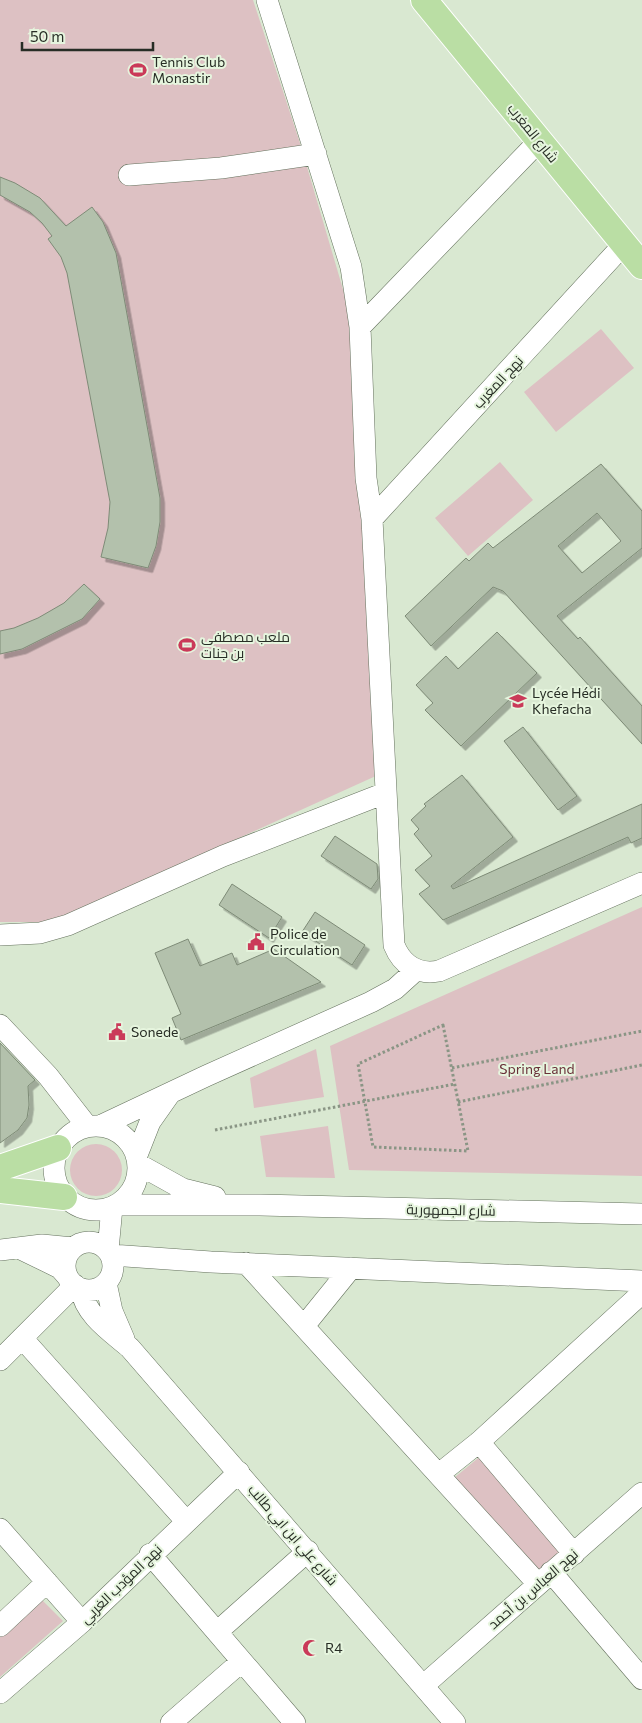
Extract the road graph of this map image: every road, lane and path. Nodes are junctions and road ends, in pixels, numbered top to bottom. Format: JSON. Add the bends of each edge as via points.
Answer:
{"nodes":[{"id":1,"x":267,"y":0,"type":"edge"},
{"id":2,"x":424,"y":0,"type":"edge"},
{"id":3,"x":539,"y":141,"type":"junction"},
{"id":4,"x":316,"y":154,"type":"junction"},
{"id":5,"x":129,"y":175,"type":"dead end"},
{"id":6,"x":624,"y":244,"type":"junction"},
{"id":7,"x":642,"y":266,"type":"edge"},
{"id":8,"x":360,"y":327,"type":"junction"},
{"id":9,"x":372,"y":519,"type":"junction"},
{"id":10,"x":385,"y":793,"type":"junction"},
{"id":11,"x":642,"y":883,"type":"edge"},
{"id":12,"x":0,"y":935,"type":"edge"},
{"id":13,"x":416,"y":970,"type":"junction"},
{"id":14,"x":0,"y":1025,"type":"edge"},
{"id":15,"x":642,"y":1031,"type":"edge"},
{"id":16,"x":642,"y":1065,"type":"edge"},
{"id":17,"x":452,"y":1068,"type":"junction"},
{"id":18,"x":455,"y":1084,"type":"junction"},
{"id":19,"x":173,"y":1091,"type":"junction"},
{"id":20,"x":364,"y":1101,"type":"junction"},
{"id":21,"x":458,"y":1102,"type":"junction"},
{"id":22,"x":215,"y":1130,"type":"dead end"},
{"id":23,"x":79,"y":1134,"type":"junction"},
{"id":24,"x":138,"y":1160,"type":"junction"},
{"id":25,"x":0,"y":1168,"type":"edge"},
{"id":26,"x":0,"y":1190,"type":"edge"},
{"id":27,"x":72,"y":1202,"type":"junction"},
{"id":28,"x":260,"y":1205,"type":"junction"},
{"id":29,"x":115,"y":1206,"type":"junction"},
{"id":30,"x":642,"y":1214,"type":"edge"},
{"id":31,"x":75,"y":1246,"type":"junction"},
{"id":32,"x":9,"y":1249,"type":"edge"},
{"id":33,"x":246,"y":1263,"type":"junction"},
{"id":34,"x":110,"y":1264,"type":"junction"},
{"id":35,"x":351,"y":1268,"type":"junction"},
{"id":36,"x":642,"y":1281,"type":"edge"},
{"id":37,"x":74,"y":1283,"type":"junction"},
{"id":38,"x":642,"y":1293,"type":"edge"},
{"id":39,"x":304,"y":1326,"type":"junction"},
{"id":40,"x":22,"y":1338,"type":"junction"},
{"id":41,"x":130,"y":1348,"type":"junction"},
{"id":42,"x":0,"y":1360,"type":"edge"},
{"id":43,"x":479,"y":1442,"type":"junction"},
{"id":44,"x":239,"y":1472,"type":"junction"},
{"id":45,"x":439,"y":1474,"type":"junction"},
{"id":46,"x":642,"y":1493,"type":"edge"},
{"id":47,"x":186,"y":1521,"type":"junction"},
{"id":48,"x":0,"y":1529,"type":"edge"},
{"id":49,"x":308,"y":1551,"type":"junction"},
{"id":50,"x":150,"y":1554,"type":"junction"},
{"id":51,"x":574,"y":1554,"type":"junction"},
{"id":52,"x":545,"y":1578,"type":"junction"},
{"id":53,"x":47,"y":1582,"type":"junction"},
{"id":54,"x":82,"y":1622,"type":"junction"},
{"id":55,"x":0,"y":1626,"type":"edge"},
{"id":56,"x":217,"y":1632,"type":"junction"},
{"id":57,"x":241,"y":1662,"type":"junction"},
{"id":58,"x":642,"y":1679,"type":"edge"},
{"id":59,"x":424,"y":1685,"type":"junction"},
{"id":60,"x":0,"y":1693,"type":"edge"},
{"id":61,"x":172,"y":1723,"type":"edge"},
{"id":62,"x":295,"y":1723,"type":"edge"},
{"id":63,"x":455,"y":1723,"type":"edge"}],
"edges":[{"from":1,"to":4,"type":"street"},
{"from":2,"to":3,"type":"main road","name":"شارع المغرب"},
{"from":3,"to":6,"type":"main road","name":"شارع المغرب"},
{"from":3,"to":8,"type":"street"},
{"from":4,"to":5,"type":"street","via":[[221,168]]},
{"from":4,"to":8,"type":"street","via":[[351,267]]},
{"from":6,"to":7,"type":"main road","name":"شارع المغرب"},
{"from":6,"to":9,"type":"street","name":"نهج المغرب"},
{"from":8,"to":9,"type":"street","via":[[366,478]]},
{"from":9,"to":10,"type":"street"},
{"from":10,"to":12,"type":"street","via":[[223,856],[68,925],[40,933]]},
{"from":10,"to":13,"type":"street","via":[[393,940],[400,957]]},
{"from":11,"to":13,"type":"street","via":[[445,969],[433,972]]},
{"from":13,"to":19,"type":"street","via":[[395,989],[371,1002]]},
{"from":14,"to":23,"type":"street","via":[[56,1086]]},
{"from":15,"to":17,"type":"path"},
{"from":16,"to":21,"type":"path"},
{"from":17,"to":18,"type":"path"},
{"from":17,"to":20,"type":"path","via":[[443,1025],[358,1064]]},
{"from":18,"to":20,"type":"path"},
{"from":18,"to":21,"type":"path"},
{"from":19,"to":23,"type":"street"},
{"from":19,"to":24,"type":"street","via":[[150,1122]]},
{"from":20,"to":21,"type":"path","via":[[373,1147],[468,1151]]},
{"from":20,"to":22,"type":"path"},
{"from":23,"to":24,"type":"street","via":[[113,1129],[124,1137]]},
{"from":23,"to":25,"type":"main road"},
{"from":23,"to":27,"type":"street","via":[[54,1160],[57,1186]]},
{"from":24,"to":28,"type":"street","name":"شارع الجمهورية","via":[[183,1189]]},
{"from":24,"to":29,"type":"street","via":[[134,1187]]},
{"from":26,"to":27,"type":"main road"},
{"from":27,"to":29,"type":"street","via":[[96,1210]]},
{"from":27,"to":31,"type":"street"},
{"from":28,"to":29,"type":"street","name":"شارع الجمهورية"},
{"from":28,"to":30,"type":"street","name":"شارع الجمهورية"},
{"from":29,"to":34,"type":"street","name":"شارع علي ابن ابي طالب"},
{"from":31,"to":32,"type":"street"},
{"from":31,"to":34,"type":"street","via":[[91,1242]]},
{"from":31,"to":37,"type":"street","via":[[66,1261]]},
{"from":32,"to":37,"type":"street","via":[[60,1268]]},
{"from":33,"to":34,"type":"street","via":[[168,1260]]},
{"from":33,"to":35,"type":"street"},
{"from":33,"to":39,"type":"street"},
{"from":34,"to":37,"type":"street","via":[[93,1290]]},
{"from":34,"to":41,"type":"street","name":"شارع علي ابن ابي طالب","via":[[116,1323]]},
{"from":35,"to":36,"type":"street"},
{"from":35,"to":39,"type":"street"},
{"from":37,"to":40,"type":"street"},
{"from":37,"to":41,"type":"street","name":"شارع علي ابن ابي طالب","via":[[98,1321]]},
{"from":38,"to":43,"type":"street"},
{"from":39,"to":45,"type":"street"},
{"from":40,"to":42,"type":"street"},
{"from":40,"to":47,"type":"street"},
{"from":41,"to":44,"type":"street","name":"شارع علي ابن ابي طالب"},
{"from":43,"to":45,"type":"street"},
{"from":43,"to":51,"type":"street"},
{"from":44,"to":47,"type":"street","name":"نهج المؤدب الغربي"},
{"from":44,"to":49,"type":"street","name":"شارع علي ابن ابي طالب"},
{"from":45,"to":52,"type":"street"},
{"from":46,"to":51,"type":"street","name":"نهج العباس بن أحمد"},
{"from":47,"to":50,"type":"street","name":"نهج المؤدب الغربي"},
{"from":48,"to":53,"type":"street"},
{"from":49,"to":56,"type":"street"},
{"from":49,"to":59,"type":"street","name":"شارع علي ابن ابي طالب"},
{"from":50,"to":54,"type":"street","name":"نهج المؤدب الغربي"},
{"from":50,"to":56,"type":"street"},
{"from":51,"to":52,"type":"street","name":"نهج العباس بن أحمد"},
{"from":52,"to":58,"type":"street"},
{"from":52,"to":59,"type":"street","name":"نهج العباس بن أحمد"},
{"from":53,"to":54,"type":"street"},
{"from":53,"to":55,"type":"street"},
{"from":54,"to":60,"type":"street","name":"نهج المؤدب الغربي"},
{"from":56,"to":57,"type":"street"},
{"from":57,"to":61,"type":"street"},
{"from":57,"to":62,"type":"street"},
{"from":59,"to":63,"type":"street","name":"شارع علي ابن ابي طالب"}]}
